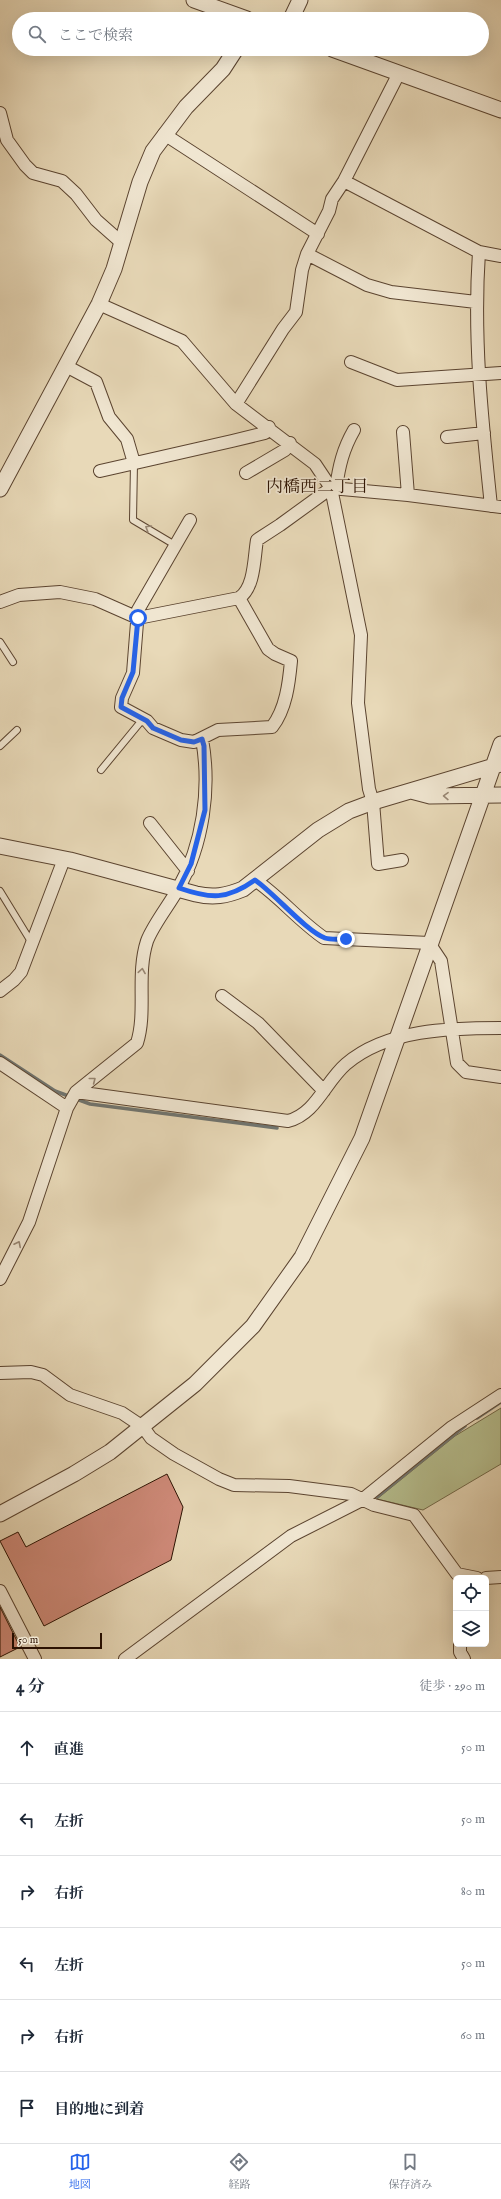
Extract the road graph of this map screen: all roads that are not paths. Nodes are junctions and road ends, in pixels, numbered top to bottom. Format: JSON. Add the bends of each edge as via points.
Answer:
{"nodes":[{"id":1,"x":194,"y":0,"type":"edge"},
{"id":2,"x":300,"y":0,"type":"edge"},
{"id":3,"x":227,"y":12,"type":"edge"},
{"id":4,"x":294,"y":12,"type":"edge"},
{"id":5,"x":231,"y":56,"type":"edge"},
{"id":6,"x":352,"y":56,"type":"edge"},
{"id":7,"x":399,"y":73,"type":"junction"},
{"id":8,"x":501,"y":110,"type":"edge"},
{"id":9,"x":0,"y":113,"type":"edge"},
{"id":10,"x":164,"y":134,"type":"junction"},
{"id":11,"x":344,"y":181,"type":"junction"},
{"id":12,"x":318,"y":234,"type":"junction"},
{"id":13,"x":122,"y":243,"type":"junction"},
{"id":14,"x":479,"y":252,"type":"junction"},
{"id":15,"x":307,"y":254,"type":"junction"},
{"id":16,"x":501,"y":256,"type":"edge"},
{"id":17,"x":476,"y":302,"type":"junction"},
{"id":18,"x":99,"y":304,"type":"junction"},
{"id":19,"x":351,"y":362,"type":"dead end"},
{"id":20,"x":66,"y":366,"type":"junction"},
{"id":21,"x":501,"y":373,"type":"edge"},
{"id":22,"x":478,"y":376,"type":"junction"},
{"id":23,"x":236,"y":404,"type":"junction"},
{"id":24,"x":269,"y":427,"type":"junction"},
{"id":25,"x":354,"y":430,"type":"dead end"},
{"id":26,"x":404,"y":432,"type":"dead end"},
{"id":27,"x":484,"y":433,"type":"junction"},
{"id":28,"x":447,"y":437,"type":"dead end"},
{"id":29,"x":290,"y":443,"type":"junction"},
{"id":30,"x":134,"y":463,"type":"junction"},
{"id":31,"x":100,"y":471,"type":"dead end"},
{"id":32,"x":246,"y":474,"type":"dead end"},
{"id":33,"x":333,"y":488,"type":"junction"},
{"id":34,"x":0,"y":489,"type":"edge"},
{"id":35,"x":408,"y":494,"type":"junction"},
{"id":36,"x":501,"y":498,"type":"edge"},
{"id":37,"x":496,"y":506,"type":"edge"},
{"id":38,"x":190,"y":520,"type":"dead end"},
{"id":39,"x":175,"y":545,"type":"junction"},
{"id":40,"x":1,"y":598,"type":"edge"},
{"id":41,"x":239,"y":598,"type":"junction"},
{"id":42,"x":138,"y":618,"type":"junction"},
{"id":43,"x":0,"y":642,"type":"edge"},
{"id":44,"x":13,"y":662,"type":"dead end"},
{"id":45,"x":142,"y":719,"type":"junction"},
{"id":46,"x":17,"y":730,"type":"dead end"},
{"id":47,"x":202,"y":739,"type":"junction"},
{"id":48,"x":501,"y":744,"type":"edge"},
{"id":49,"x":0,"y":746,"type":"edge"},
{"id":50,"x":497,"y":765,"type":"edge"},
{"id":51,"x":101,"y":770,"type":"dead end"},
{"id":52,"x":409,"y":791,"type":"junction"},
{"id":53,"x":501,"y":795,"type":"edge"},
{"id":54,"x":483,"y":797,"type":"junction"},
{"id":55,"x":373,"y":802,"type":"junction"},
{"id":56,"x":150,"y":823,"type":"dead end"},
{"id":57,"x":0,"y":846,"type":"edge"},
{"id":58,"x":64,"y":859,"type":"junction"},
{"id":59,"x":402,"y":860,"type":"dead end"},
{"id":60,"x":188,"y":871,"type":"junction"},
{"id":61,"x":255,"y":880,"type":"junction"},
{"id":62,"x":179,"y":888,"type":"junction"},
{"id":63,"x":0,"y":891,"type":"edge"},
{"id":64,"x":33,"y":941,"type":"junction"},
{"id":65,"x":429,"y":943,"type":"junction"},
{"id":66,"x":0,"y":991,"type":"edge"},
{"id":67,"x":222,"y":996,"type":"dead end"},
{"id":68,"x":450,"y":1028,"type":"junction"},
{"id":69,"x":501,"y":1028,"type":"edge"},
{"id":70,"x":398,"y":1038,"type":"junction"},
{"id":71,"x":0,"y":1063,"type":"edge"},
{"id":72,"x":501,"y":1077,"type":"edge"},
{"id":73,"x":324,"y":1091,"type":"junction"},
{"id":74,"x":76,"y":1092,"type":"junction"},
{"id":75,"x":67,"y":1108,"type":"junction"},
{"id":76,"x":0,"y":1279,"type":"edge"},
{"id":77,"x":0,"y":1373,"type":"edge"},
{"id":78,"x":501,"y":1395,"type":"edge"},
{"id":79,"x":143,"y":1427,"type":"junction"},
{"id":80,"x":362,"y":1500,"type":"junction"},
{"id":81,"x":0,"y":1514,"type":"edge"},
{"id":82,"x":460,"y":1575,"type":"edge"},
{"id":83,"x":501,"y":1577,"type":"edge"},
{"id":84,"x":489,"y":1578,"type":"edge"},
{"id":85,"x":0,"y":1591,"type":"edge"},
{"id":86,"x":460,"y":1647,"type":"edge"},
{"id":87,"x":35,"y":1659,"type":"edge"},
{"id":88,"x":125,"y":1659,"type":"edge"},
{"id":89,"x":464,"y":1659,"type":"edge"}],
"edges":[{"from":1,"to":3,"type":"street"},
{"from":2,"to":4,"type":"street"},
{"from":5,"to":10,"type":"street"},
{"from":6,"to":7,"type":"street"},
{"from":7,"to":8,"type":"street"},
{"from":7,"to":11,"type":"street"},
{"from":9,"to":13,"type":"street","via":[[7,140],[25,165],[33,173],[62,181],[76,194],[96,220]]},
{"from":10,"to":12,"type":"street"},
{"from":10,"to":13,"type":"street","via":[[152,151],[140,182]]},
{"from":11,"to":12,"type":"street","via":[[332,199]]},
{"from":11,"to":14,"type":"street"},
{"from":12,"to":15,"type":"street"},
{"from":13,"to":18,"type":"street"},
{"from":14,"to":16,"type":"street"},
{"from":14,"to":17,"type":"street"},
{"from":15,"to":17,"type":"street","via":[[367,285],[391,292]]},
{"from":15,"to":23,"type":"street","via":[[296,312]]},
{"from":17,"to":22,"type":"street"},
{"from":18,"to":20,"type":"street"},
{"from":18,"to":23,"type":"street","via":[[182,341]]},
{"from":19,"to":22,"type":"street","via":[[397,380]]},
{"from":20,"to":30,"type":"street","via":[[96,382],[110,417],[127,439]]},
{"from":20,"to":34,"type":"street"},
{"from":21,"to":22,"type":"street"},
{"from":22,"to":27,"type":"street"},
{"from":23,"to":24,"type":"street"},
{"from":24,"to":29,"type":"street"},
{"from":24,"to":30,"type":"street","via":[[265,433],[232,442]]},
{"from":25,"to":33,"type":"street","via":[[345,446]]},
{"from":26,"to":35,"type":"street"},
{"from":27,"to":28,"type":"street"},
{"from":27,"to":37,"type":"street"},
{"from":29,"to":32,"type":"street","via":[[285,450]]},
{"from":29,"to":33,"type":"street","via":[[315,464]]},
{"from":30,"to":31,"type":"street"},
{"from":39,"to":30,"type":"lane","one_way":true,"via":[[133,520]]},
{"from":33,"to":35,"type":"street"},
{"from":33,"to":41,"type":"street","via":[[257,540],[250,582],[246,594]]},
{"from":33,"to":55,"type":"street","via":[[361,635],[358,703],[369,789]]},
{"from":35,"to":37,"type":"street"},
{"from":36,"to":37,"type":"street"},
{"from":38,"to":39,"type":"street"},
{"from":39,"to":42,"type":"street","via":[[138,610]]},
{"from":40,"to":42,"type":"street","via":[[60,592],[95,598]]},
{"from":41,"to":42,"type":"street"},
{"from":41,"to":47,"type":"street","via":[[268,648],[291,661],[286,697],[278,720],[272,727],[218,730]]},
{"from":42,"to":45,"type":"street","via":[[133,672],[121,707]]},
{"from":43,"to":44,"type":"lane"},
{"from":45,"to":47,"type":"street","via":[[153,728],[181,740],[194,742]]},
{"from":45,"to":51,"type":"lane"},
{"from":46,"to":49,"type":"lane"},
{"from":47,"to":60,"type":"street","via":[[206,772],[205,810]]},
{"from":48,"to":50,"type":"street"},
{"from":50,"to":52,"type":"street"},
{"from":50,"to":54,"type":"street"},
{"from":54,"to":52,"type":"street","one_way":true,"via":[[430,796]]},
{"from":52,"to":55,"type":"street"},
{"from":53,"to":54,"type":"street"},
{"from":54,"to":65,"type":"street"},
{"from":55,"to":59,"type":"street","via":[[378,864]]},
{"from":55,"to":61,"type":"street","via":[[349,811],[318,830]]},
{"from":56,"to":60,"type":"street"},
{"from":57,"to":58,"type":"street"},
{"from":58,"to":62,"type":"street"},
{"from":58,"to":64,"type":"street"},
{"from":60,"to":62,"type":"street"},
{"from":61,"to":62,"type":"street","via":[[243,889],[228,895],[210,897]]},
{"from":61,"to":65,"type":"street","via":[[324,938]]},
{"from":74,"to":62,"type":"street","one_way":true,"via":[[137,1044],[140,1032],[141,977],[147,941]]},
{"from":63,"to":64,"type":"lane"},
{"from":64,"to":66,"type":"street","via":[[21,972]]},
{"from":65,"to":68,"type":"street","via":[[441,961]]},
{"from":65,"to":70,"type":"street"},
{"from":67,"to":73,"type":"street","via":[[258,1023]]},
{"from":68,"to":69,"type":"street"},
{"from":68,"to":70,"type":"street"},
{"from":68,"to":72,"type":"street","via":[[457,1063],[466,1072]]},
{"from":70,"to":73,"type":"street","via":[[360,1053],[345,1065]]},
{"from":70,"to":79,"type":"street","via":[[362,1138],[302,1257],[253,1326],[195,1384]]},
{"from":71,"to":75,"type":"street"},
{"from":73,"to":74,"type":"street","via":[[309,1109],[298,1118],[288,1121]]},
{"from":74,"to":75,"type":"street"},
{"from":76,"to":75,"type":"street","one_way":true,"via":[[29,1222]]},
{"from":77,"to":79,"type":"street","via":[[31,1372],[43,1376],[70,1395],[122,1413]]},
{"from":78,"to":80,"type":"street","via":[[452,1427]]},
{"from":79,"to":80,"type":"street","via":[[151,1438],[174,1454],[219,1479],[234,1484],[289,1486],[351,1494]]},
{"from":79,"to":81,"type":"street","via":[[110,1452],[74,1474]]},
{"from":80,"to":82,"type":"street","via":[[414,1515],[457,1574]]},
{"from":80,"to":88,"type":"street","via":[[292,1536]]},
{"from":83,"to":84,"type":"street"},
{"from":85,"to":87,"type":"street"},
{"from":86,"to":89,"type":"street"}]}
